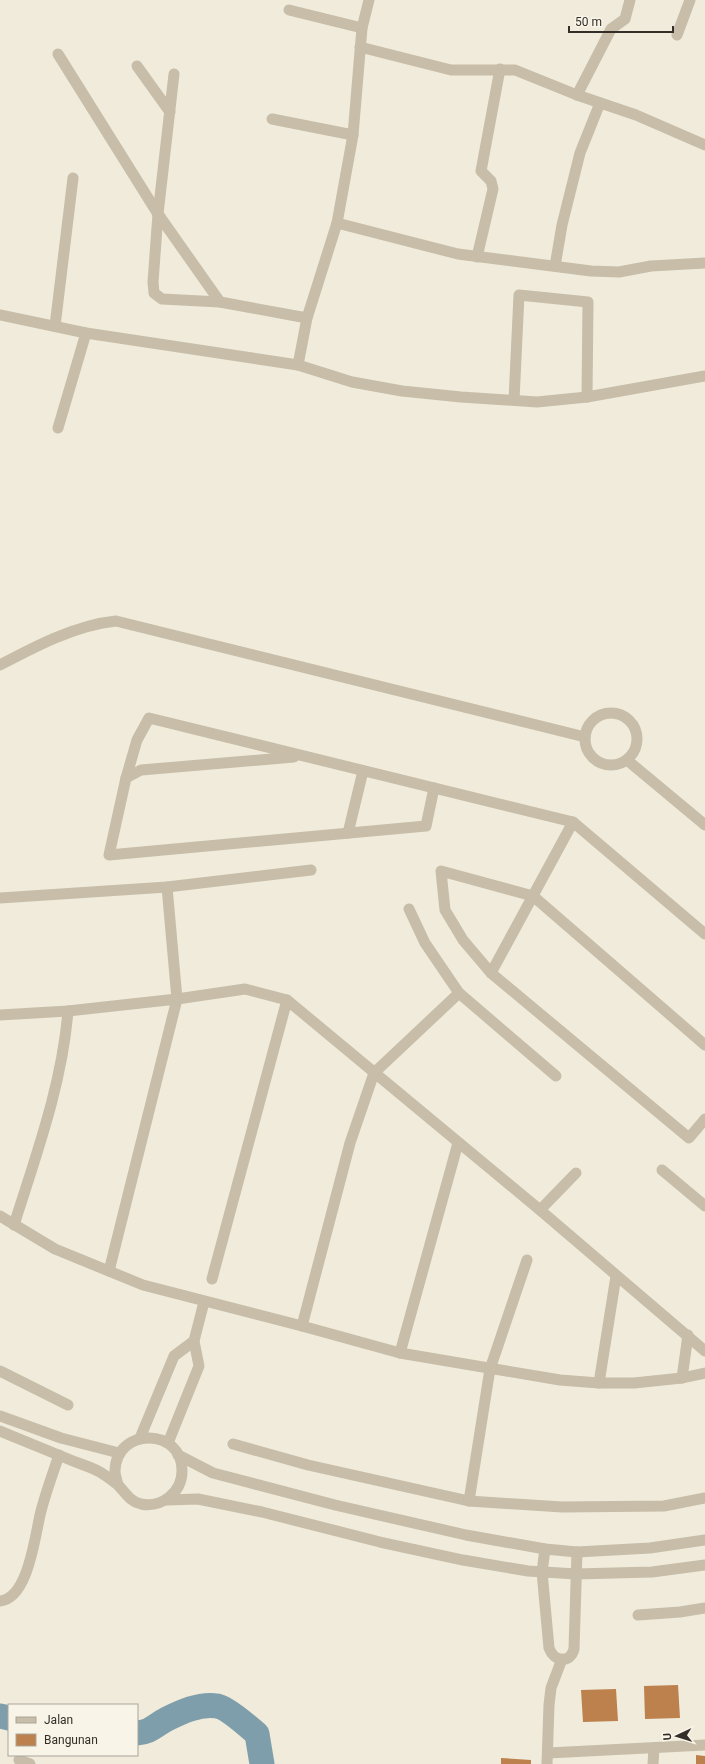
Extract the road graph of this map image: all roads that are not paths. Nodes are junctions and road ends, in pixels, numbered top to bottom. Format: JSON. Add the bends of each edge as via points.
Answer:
{"nodes":[{"id":1,"x":369,"y":0,"type":"edge"},
{"id":2,"x":630,"y":0,"type":"edge"},
{"id":3,"x":690,"y":0,"type":"edge"},
{"id":4,"x":289,"y":10,"type":"dead end"},
{"id":5,"x":362,"y":28,"type":"junction"},
{"id":6,"x":677,"y":35,"type":"dead end"},
{"id":7,"x":360,"y":47,"type":"junction"},
{"id":8,"x":58,"y":54,"type":"dead end"},
{"id":9,"x":136,"y":66,"type":"dead end"},
{"id":10,"x":500,"y":69,"type":"junction"},
{"id":11,"x":174,"y":74,"type":"dead end"},
{"id":12,"x":577,"y":95,"type":"junction"},
{"id":13,"x":600,"y":103,"type":"junction"},
{"id":14,"x":170,"y":112,"type":"junction"},
{"id":15,"x":272,"y":119,"type":"dead end"},
{"id":16,"x":353,"y":135,"type":"junction"},
{"id":17,"x":705,"y":146,"type":"edge"},
{"id":18,"x":73,"y":178,"type":"dead end"},
{"id":19,"x":158,"y":214,"type":"junction"},
{"id":20,"x":337,"y":223,"type":"junction"},
{"id":21,"x":477,"y":257,"type":"junction"},
{"id":22,"x":705,"y":263,"type":"edge"},
{"id":23,"x":555,"y":266,"type":"junction"},
{"id":24,"x":220,"y":302,"type":"junction"},
{"id":25,"x":0,"y":315,"type":"edge"},
{"id":26,"x":307,"y":318,"type":"junction"},
{"id":27,"x":54,"y":326,"type":"junction"},
{"id":28,"x":86,"y":333,"type":"junction"},
{"id":29,"x":298,"y":365,"type":"junction"},
{"id":30,"x":705,"y":376,"type":"edge"},
{"id":31,"x":587,"y":397,"type":"junction"},
{"id":32,"x":514,"y":400,"type":"junction"},
{"id":33,"x":58,"y":428,"type":"dead end"},
{"id":34,"x":0,"y":665,"type":"edge"},
{"id":35,"x":585,"y":737,"type":"junction"},
{"id":36,"x":303,"y":756,"type":"junction"},
{"id":37,"x":627,"y":760,"type":"junction"},
{"id":38,"x":364,"y":770,"type":"junction"},
{"id":39,"x":126,"y":778,"type":"junction"},
{"id":40,"x":434,"y":788,"type":"junction"},
{"id":41,"x":573,"y":822,"type":"junction"},
{"id":42,"x":705,"y":825,"type":"edge"},
{"id":43,"x":348,"y":833,"type":"junction"},
{"id":44,"x":311,"y":870,"type":"dead end"},
{"id":45,"x":167,"y":887,"type":"junction"},
{"id":46,"x":533,"y":896,"type":"junction"},
{"id":47,"x":0,"y":898,"type":"edge"},
{"id":48,"x":409,"y":909,"type":"dead end"},
{"id":49,"x":705,"y":934,"type":"edge"},
{"id":50,"x":491,"y":973,"type":"junction"},
{"id":51,"x":459,"y":993,"type":"junction"},
{"id":52,"x":177,"y":1000,"type":"junction"},
{"id":53,"x":287,"y":1000,"type":"junction"},
{"id":54,"x":68,"y":1011,"type":"junction"},
{"id":55,"x":0,"y":1015,"type":"edge"},
{"id":56,"x":705,"y":1045,"type":"edge"},
{"id":57,"x":374,"y":1074,"type":"junction"},
{"id":58,"x":556,"y":1076,"type":"dead end"},
{"id":59,"x":705,"y":1119,"type":"edge"},
{"id":60,"x":458,"y":1143,"type":"junction"},
{"id":61,"x":662,"y":1170,"type":"dead end"},
{"id":62,"x":576,"y":1173,"type":"dead end"},
{"id":63,"x":705,"y":1206,"type":"edge"},
{"id":64,"x":540,"y":1210,"type":"junction"},
{"id":65,"x":0,"y":1216,"type":"edge"},
{"id":66,"x":14,"y":1225,"type":"junction"},
{"id":67,"x":527,"y":1260,"type":"dead end"},
{"id":68,"x":109,"y":1271,"type":"junction"},
{"id":69,"x":616,"y":1276,"type":"junction"},
{"id":70,"x":212,"y":1279,"type":"dead end"},
{"id":71,"x":204,"y":1302,"type":"junction"},
{"id":72,"x":302,"y":1326,"type":"junction"},
{"id":73,"x":688,"y":1335,"type":"junction"},
{"id":74,"x":194,"y":1340,"type":"junction"},
{"id":75,"x":705,"y":1351,"type":"edge"},
{"id":76,"x":400,"y":1353,"type":"junction"},
{"id":77,"x":490,"y":1368,"type":"junction"},
{"id":78,"x":0,"y":1371,"type":"edge"},
{"id":79,"x":705,"y":1373,"type":"edge"},
{"id":80,"x":682,"y":1378,"type":"junction"},
{"id":81,"x":599,"y":1383,"type":"junction"},
{"id":82,"x":68,"y":1405,"type":"dead end"},
{"id":83,"x":0,"y":1416,"type":"edge"},
{"id":84,"x":0,"y":1431,"type":"edge"},
{"id":85,"x":140,"y":1438,"type":"junction"},
{"id":86,"x":168,"y":1443,"type":"junction"},
{"id":87,"x":233,"y":1444,"type":"dead end"},
{"id":88,"x":119,"y":1453,"type":"junction"},
{"id":89,"x":59,"y":1455,"type":"junction"},
{"id":90,"x":178,"y":1455,"type":"junction"},
{"id":91,"x":118,"y":1486,"type":"junction"},
{"id":92,"x":705,"y":1498,"type":"edge"},
{"id":93,"x":167,"y":1500,"type":"junction"},
{"id":94,"x":469,"y":1501,"type":"junction"},
{"id":95,"x":705,"y":1540,"type":"edge"},
{"id":96,"x":545,"y":1549,"type":"junction"},
{"id":97,"x":577,"y":1552,"type":"junction"},
{"id":98,"x":705,"y":1565,"type":"edge"},
{"id":99,"x":542,"y":1572,"type":"junction"},
{"id":100,"x":576,"y":1574,"type":"junction"},
{"id":101,"x":0,"y":1601,"type":"edge"},
{"id":102,"x":705,"y":1608,"type":"edge"},
{"id":103,"x":638,"y":1615,"type":"dead end"},
{"id":104,"x":562,"y":1660,"type":"junction"},
{"id":105,"x":705,"y":1745,"type":"edge"},
{"id":106,"x":654,"y":1748,"type":"junction"},
{"id":107,"x":548,"y":1753,"type":"junction"},
{"id":108,"x":19,"y":1760,"type":"dead end"},
{"id":109,"x":30,"y":1764,"type":"edge"},
{"id":110,"x":547,"y":1764,"type":"edge"},
{"id":111,"x":653,"y":1764,"type":"edge"}],
"edges":[{"from":1,"to":5,"type":"street"},
{"from":2,"to":12,"type":"street","via":[[625,19],[611,29]]},
{"from":3,"to":6,"type":"street"},
{"from":4,"to":5,"type":"street"},
{"from":5,"to":7,"type":"street"},
{"from":7,"to":10,"type":"street","via":[[451,70]]},
{"from":7,"to":16,"type":"street"},
{"from":8,"to":19,"type":"street"},
{"from":9,"to":14,"type":"street"},
{"from":10,"to":12,"type":"street","via":[[514,70]]},
{"from":10,"to":21,"type":"street","via":[[480,171],[491,181],[493,189]]},
{"from":11,"to":14,"type":"street"},
{"from":12,"to":13,"type":"street"},
{"from":13,"to":17,"type":"street","via":[[636,115]]},
{"from":13,"to":23,"type":"street","via":[[580,153],[562,225]]},
{"from":14,"to":19,"type":"street"},
{"from":15,"to":16,"type":"street"},
{"from":16,"to":20,"type":"street"},
{"from":18,"to":27,"type":"street"},
{"from":19,"to":24,"type":"street"},
{"from":19,"to":24,"type":"street","via":[[154,293],[162,299]]},
{"from":20,"to":21,"type":"street"},
{"from":20,"to":26,"type":"street"},
{"from":21,"to":23,"type":"street"},
{"from":22,"to":23,"type":"street","via":[[651,266],[619,272]]},
{"from":24,"to":26,"type":"street"},
{"from":25,"to":27,"type":"street"},
{"from":26,"to":29,"type":"street"},
{"from":27,"to":28,"type":"street"},
{"from":28,"to":29,"type":"street"},
{"from":28,"to":33,"type":"street"},
{"from":29,"to":32,"type":"street","via":[[352,382],[402,391]]},
{"from":30,"to":31,"type":"street"},
{"from":31,"to":32,"type":"street","via":[[537,402]]},
{"from":31,"to":32,"type":"street","via":[[588,302],[519,295]]},
{"from":34,"to":35,"type":"street","via":[[28,650],[80,629],[116,621]]},
{"from":35,"to":37,"type":"street","via":[[589,754],[595,760],[611,766]]},
{"from":35,"to":37,"type":"street","via":[[590,724],[602,715],[609,713],[624,716],[637,734],[636,748]]},
{"from":36,"to":38,"type":"street"},
{"from":36,"to":39,"type":"street","via":[[140,770]]},
{"from":36,"to":39,"type":"street","via":[[149,718],[137,740]]},
{"from":37,"to":42,"type":"street"},
{"from":38,"to":40,"type":"street"},
{"from":38,"to":43,"type":"street"},
{"from":39,"to":43,"type":"street","via":[[109,855]]},
{"from":40,"to":41,"type":"street"},
{"from":40,"to":43,"type":"street","via":[[426,826]]},
{"from":41,"to":46,"type":"street"},
{"from":41,"to":49,"type":"street"},
{"from":44,"to":45,"type":"street"},
{"from":45,"to":47,"type":"street"},
{"from":45,"to":52,"type":"street"},
{"from":46,"to":50,"type":"street"},
{"from":46,"to":50,"type":"street","via":[[441,871],[445,910],[463,940]]},
{"from":46,"to":56,"type":"street"},
{"from":48,"to":51,"type":"street","via":[[425,943]]},
{"from":50,"to":59,"type":"street","via":[[689,1138]]},
{"from":51,"to":57,"type":"street"},
{"from":51,"to":58,"type":"street"},
{"from":52,"to":53,"type":"street","via":[[245,989]]},
{"from":52,"to":54,"type":"street"},
{"from":52,"to":68,"type":"street"},
{"from":53,"to":57,"type":"street"},
{"from":53,"to":70,"type":"street"},
{"from":54,"to":55,"type":"street"},
{"from":54,"to":66,"type":"street","via":[[66,1036],[46,1124]]},
{"from":57,"to":60,"type":"street"},
{"from":57,"to":72,"type":"street","via":[[350,1144]]},
{"from":60,"to":64,"type":"street"},
{"from":60,"to":76,"type":"street"},
{"from":61,"to":63,"type":"street"},
{"from":62,"to":64,"type":"street"},
{"from":64,"to":69,"type":"street"},
{"from":65,"to":66,"type":"street"},
{"from":66,"to":68,"type":"street","via":[[55,1249]]},
{"from":67,"to":77,"type":"street"},
{"from":68,"to":71,"type":"street","via":[[143,1285]]},
{"from":69,"to":73,"type":"street"},
{"from":69,"to":81,"type":"street"},
{"from":71,"to":72,"type":"street"},
{"from":71,"to":74,"type":"street"},
{"from":72,"to":76,"type":"street"},
{"from":73,"to":75,"type":"street"},
{"from":73,"to":80,"type":"street"},
{"from":74,"to":85,"type":"street","via":[[174,1356]]},
{"from":74,"to":86,"type":"street","via":[[199,1366]]},
{"from":76,"to":77,"type":"street"},
{"from":77,"to":81,"type":"street","via":[[560,1380]]},
{"from":77,"to":94,"type":"street"},
{"from":78,"to":82,"type":"street"},
{"from":79,"to":80,"type":"street"},
{"from":80,"to":81,"type":"street","via":[[634,1383]]},
{"from":83,"to":88,"type":"street","via":[[61,1438]]},
{"from":84,"to":89,"type":"street"},
{"from":85,"to":86,"type":"street","via":[[155,1438]]},
{"from":85,"to":88,"type":"street"},
{"from":86,"to":90,"type":"street"},
{"from":87,"to":94,"type":"street","via":[[308,1465]]},
{"from":88,"to":91,"type":"street","via":[[115,1471]]},
{"from":89,"to":91,"type":"street","via":[[102,1473]]},
{"from":89,"to":101,"type":"street","via":[[41,1510],[30,1565],[16,1591],[7,1600]]},
{"from":90,"to":93,"type":"street","via":[[182,1471],[180,1482]]},
{"from":90,"to":96,"type":"street","via":[[213,1473],[328,1503],[466,1535]]},
{"from":91,"to":93,"type":"street","via":[[127,1497],[139,1503],[153,1504]]},
{"from":92,"to":94,"type":"street","via":[[664,1506],[562,1507]]},
{"from":93,"to":99,"type":"street","via":[[198,1499],[463,1560]]},
{"from":95,"to":97,"type":"street","via":[[650,1548]]},
{"from":96,"to":97,"type":"street"},
{"from":96,"to":99,"type":"street"},
{"from":97,"to":100,"type":"street"},
{"from":98,"to":100,"type":"street","via":[[652,1572]]},
{"from":99,"to":100,"type":"street"},
{"from":99,"to":104,"type":"street","via":[[549,1648],[556,1658]]},
{"from":100,"to":104,"type":"street","via":[[574,1649],[572,1655]]},
{"from":102,"to":103,"type":"street"},
{"from":104,"to":107,"type":"street","via":[[551,1688]]},
{"from":105,"to":106,"type":"street"},
{"from":106,"to":107,"type":"street"},
{"from":106,"to":111,"type":"street"},
{"from":107,"to":110,"type":"street"},
{"from":108,"to":109,"type":"street"}]}
